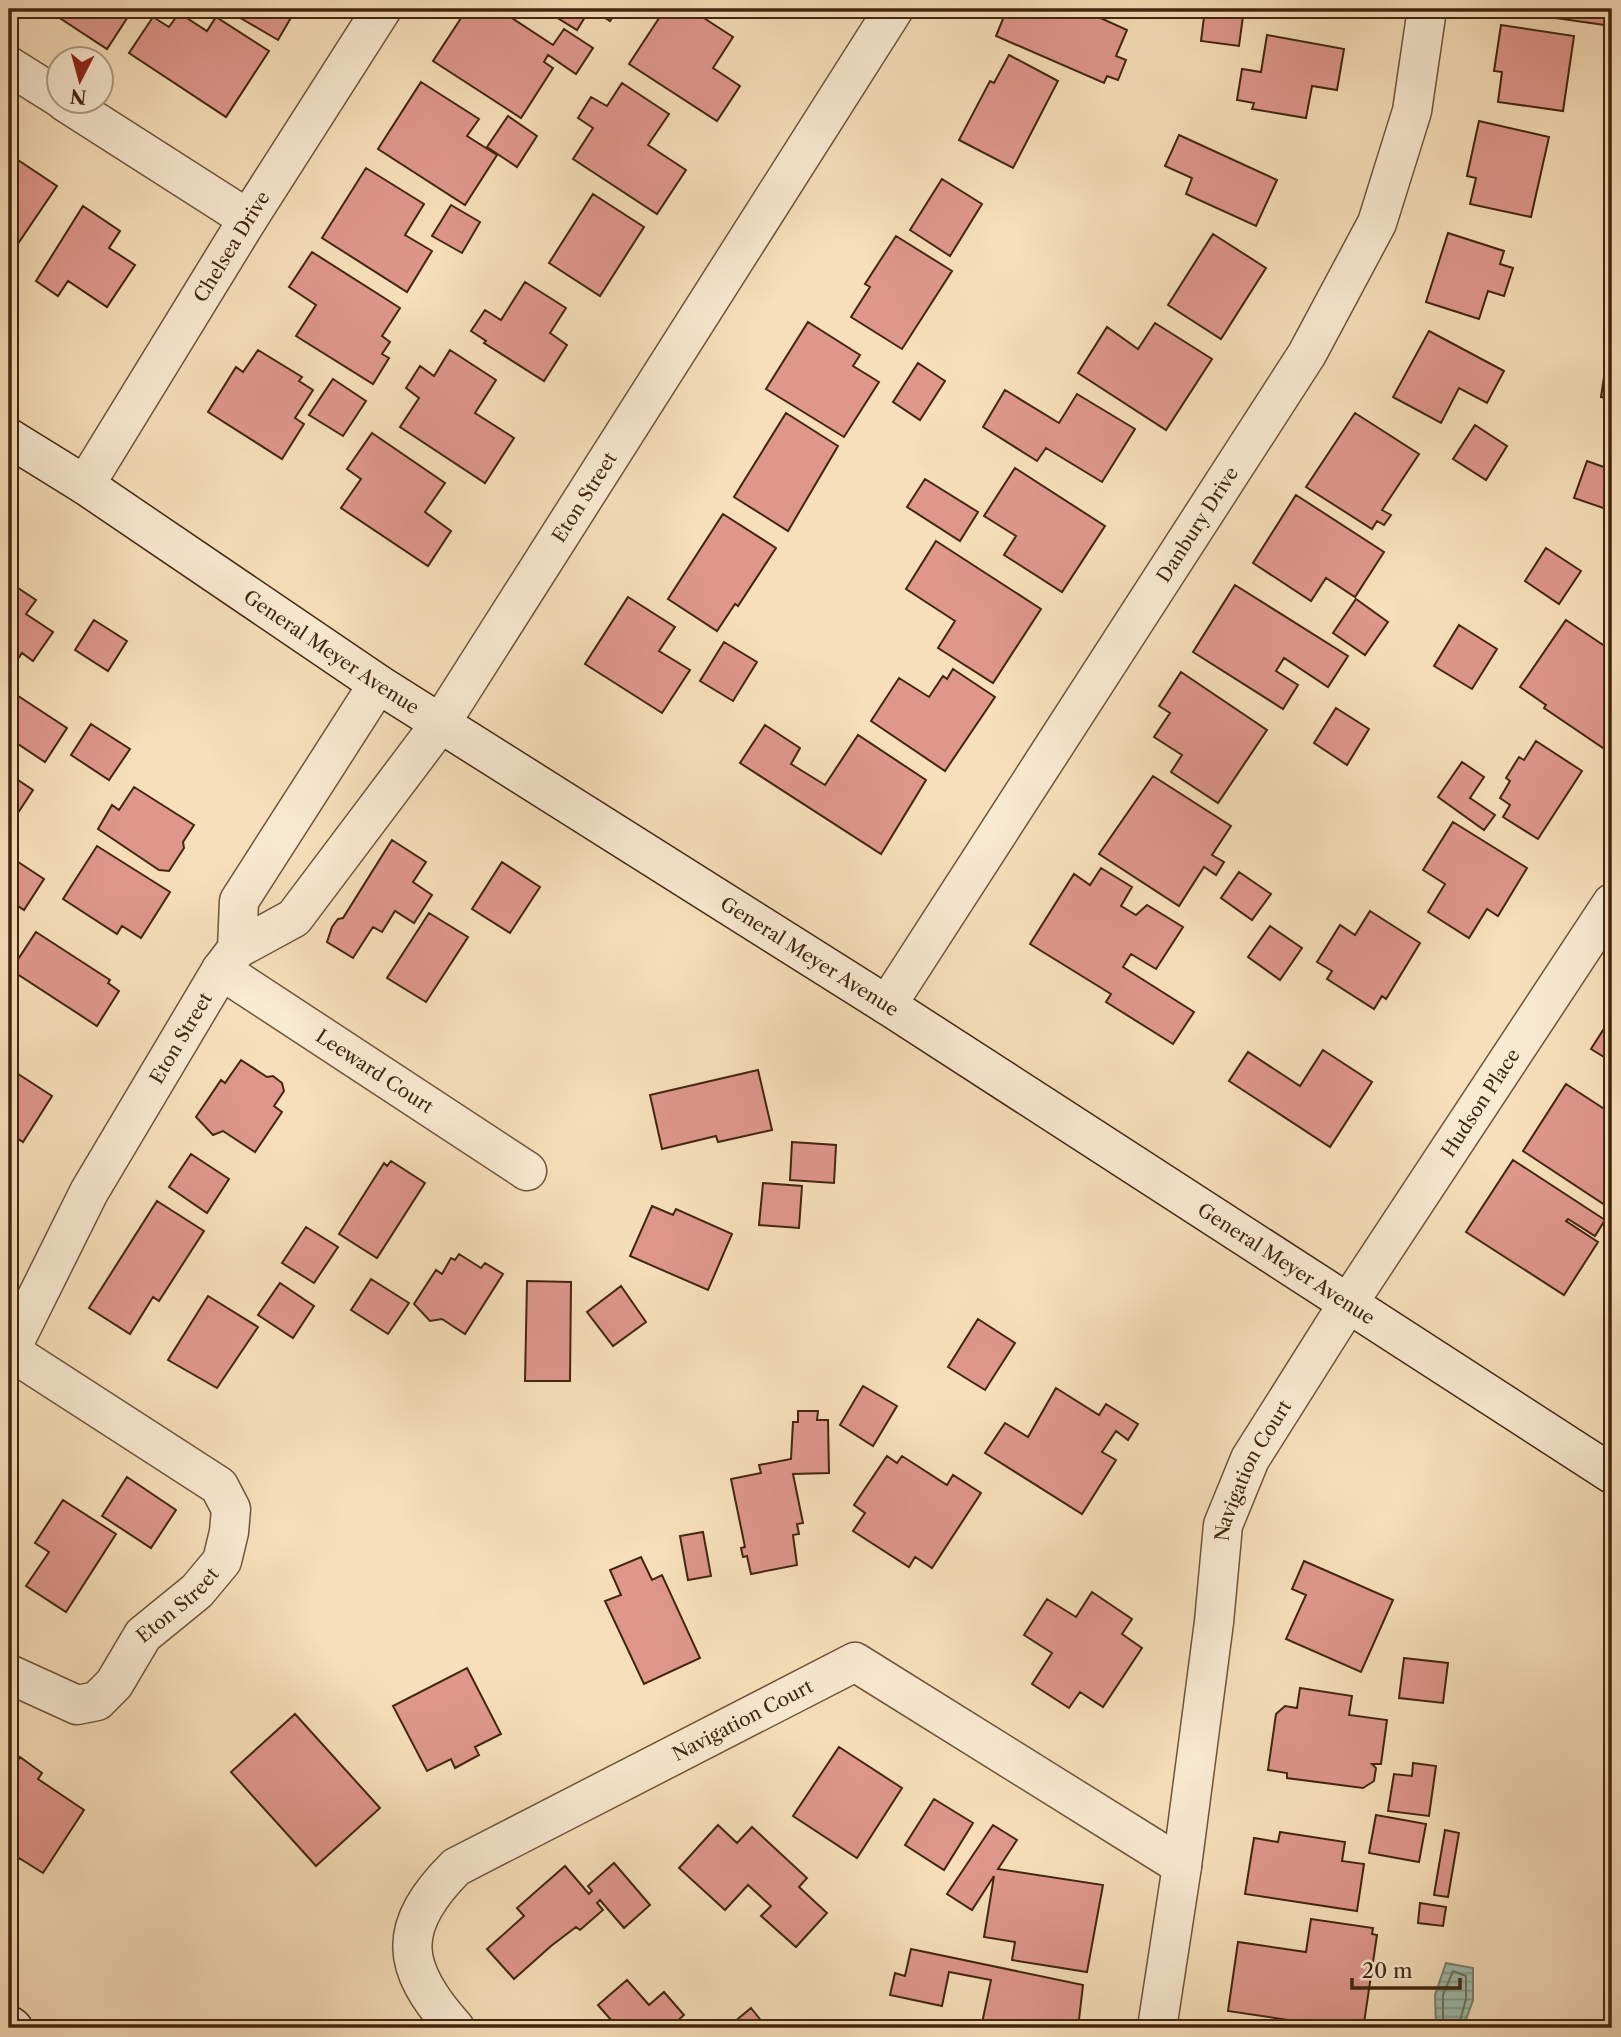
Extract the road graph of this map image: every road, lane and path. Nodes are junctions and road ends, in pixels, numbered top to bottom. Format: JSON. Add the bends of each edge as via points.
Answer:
{"nodes":[{"id":1,"x":383,"y":9,"type":"edge"},
{"id":2,"x":894,"y":9,"type":"edge"},
{"id":3,"x":1427,"y":9,"type":"edge"},
{"id":4,"x":9,"y":66,"type":"edge"},
{"id":5,"x":46,"y":89,"type":"edge"},
{"id":6,"x":87,"y":116,"type":"edge"},
{"id":7,"x":248,"y":219,"type":"junction"},
{"id":8,"x":9,"y":438,"type":"edge"},
{"id":9,"x":85,"y":485,"type":"junction"},
{"id":10,"x":379,"y":684,"type":"junction"},
{"id":11,"x":440,"y":724,"type":"junction"},
{"id":12,"x":1612,"y":903,"type":"edge"},
{"id":13,"x":229,"y":959,"type":"junction"},
{"id":14,"x":887,"y":1005,"type":"junction"},
{"id":15,"x":527,"y":1171,"type":"dead end"},
{"id":16,"x":1349,"y":1302,"type":"junction"},
{"id":17,"x":10,"y":1352,"type":"edge"},
{"id":18,"x":1612,"y":1474,"type":"edge"},
{"id":19,"x":9,"y":1674,"type":"edge"},
{"id":20,"x":1182,"y":1866,"type":"junction"},
{"id":21,"x":9,"y":2025,"type":"edge"},
{"id":22,"x":13,"y":2028,"type":"edge"},
{"id":23,"x":455,"y":2028,"type":"edge"},
{"id":24,"x":1157,"y":2028,"type":"edge"}],
"edges":[{"from":1,"to":7,"type":"street","name":"Chelsea Drive"},
{"from":2,"to":11,"type":"street","name":"Eton Street"},
{"from":3,"to":14,"type":"street","name":"Danbury Drive","via":[[1412,111],[1377,223],[1307,354]]},
{"from":4,"to":5,"type":"street"},
{"from":6,"to":7,"type":"street"},
{"from":7,"to":9,"type":"street","name":"Chelsea Drive"},
{"from":8,"to":9,"type":"street","name":"General Meyer Avenue"},
{"from":9,"to":10,"type":"street","name":"General Meyer Avenue"},
{"from":10,"to":11,"type":"street","name":"General Meyer Avenue"},
{"from":10,"to":13,"type":"street","name":"Eton Street","via":[[239,901]]},
{"from":11,"to":13,"type":"street","name":"Eton Street","via":[[294,918]]},
{"from":11,"to":14,"type":"street","name":"General Meyer Avenue"},
{"from":12,"to":16,"type":"street","name":"Hudson Place"},
{"from":13,"to":15,"type":"street","name":"Leeward Court"},
{"from":13,"to":17,"type":"street","name":"Eton Street","via":[[89,1192]]},
{"from":14,"to":16,"type":"street","name":"General Meyer Avenue"},
{"from":16,"to":18,"type":"street","name":"General Meyer Avenue"},
{"from":16,"to":20,"type":"street","name":"Navigation Court","via":[[1250,1459],[1223,1525]]},
{"from":17,"to":19,"type":"street","name":"Eton Street","via":[[219,1486],[231,1509],[222,1561],[197,1591],[143,1635],[114,1684],[97,1701],[77,1705]]},
{"from":20,"to":23,"type":"street","name":"Navigation Court","via":[[855,1662],[456,1867],[432,1891],[415,1921],[412,1963],[432,2003]]},
{"from":20,"to":24,"type":"street","name":"Navigation Court"},
{"from":21,"to":22,"type":"street"}]}
